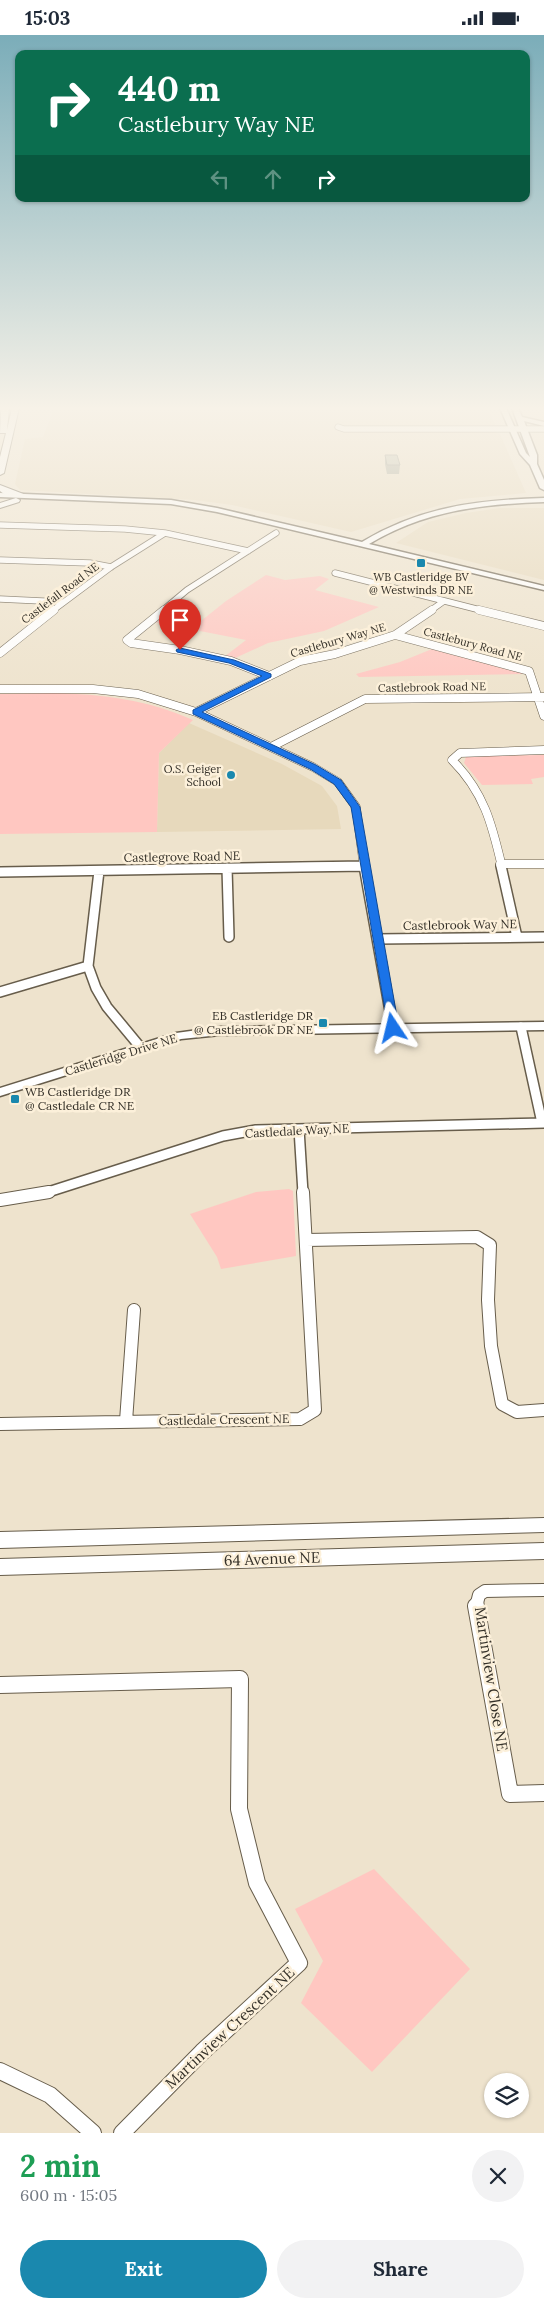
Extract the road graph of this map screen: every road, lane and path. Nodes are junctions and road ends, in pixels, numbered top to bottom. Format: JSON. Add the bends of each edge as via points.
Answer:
{"nodes":[{"id":1,"x":190,"y":506,"type":"edge"},
{"id":2,"x":467,"y":506,"type":"edge"},
{"id":3,"x":0,"y":525,"type":"edge"},
{"id":4,"x":165,"y":533,"type":"junction"},
{"id":5,"x":276,"y":533,"type":"dead end"},
{"id":6,"x":388,"y":537,"type":"junction"},
{"id":7,"x":342,"y":539,"type":"junction"},
{"id":8,"x":364,"y":544,"type":"junction"},
{"id":9,"x":373,"y":546,"type":"junction"},
{"id":10,"x":248,"y":551,"type":"junction"},
{"id":11,"x":407,"y":555,"type":"junction"},
{"id":12,"x":0,"y":560,"type":"edge"},
{"id":13,"x":111,"y":567,"type":"junction"},
{"id":14,"x":335,"y":573,"type":"dead end"},
{"id":15,"x":544,"y":588,"type":"edge"},
{"id":16,"x":0,"y":599,"type":"edge"},
{"id":17,"x":444,"y":601,"type":"junction"},
{"id":18,"x":63,"y":602,"type":"junction"},
{"id":19,"x":544,"y":626,"type":"edge"},
{"id":20,"x":395,"y":635,"type":"junction"},
{"id":21,"x":4,"y":645,"type":"edge"},
{"id":22,"x":0,"y":653,"type":"edge"},
{"id":23,"x":269,"y":676,"type":"junction"},
{"id":24,"x":0,"y":689,"type":"edge"},
{"id":25,"x":541,"y":697,"type":"edge"},
{"id":26,"x":196,"y":712,"type":"junction"},
{"id":27,"x":544,"y":715,"type":"edge"},
{"id":28,"x":271,"y":747,"type":"junction"},
{"id":29,"x":544,"y":750,"type":"edge"},
{"id":30,"x":500,"y":864,"type":"junction"},
{"id":31,"x":544,"y":864,"type":"edge"},
{"id":32,"x":364,"y":866,"type":"junction"},
{"id":33,"x":227,"y":868,"type":"junction"},
{"id":34,"x":98,"y":871,"type":"junction"},
{"id":35,"x":0,"y":872,"type":"edge"},
{"id":36,"x":229,"y":937,"type":"dead end"},
{"id":37,"x":517,"y":937,"type":"junction"},
{"id":38,"x":544,"y":937,"type":"edge"},
{"id":39,"x":377,"y":939,"type":"junction"},
{"id":40,"x":88,"y":966,"type":"junction"},
{"id":41,"x":0,"y":992,"type":"edge"},
{"id":42,"x":544,"y":1026,"type":"edge"},
{"id":43,"x":521,"y":1027,"type":"junction"},
{"id":44,"x":393,"y":1028,"type":"junction"},
{"id":45,"x":141,"y":1047,"type":"junction"},
{"id":46,"x":0,"y":1092,"type":"edge"},
{"id":47,"x":543,"y":1123,"type":"edge"},
{"id":48,"x":299,"y":1129,"type":"junction"},
{"id":49,"x":0,"y":1199,"type":"edge"},
{"id":50,"x":306,"y":1241,"type":"junction"},
{"id":51,"x":134,"y":1310,"type":"dead end"},
{"id":52,"x":544,"y":1411,"type":"edge"},
{"id":53,"x":126,"y":1421,"type":"junction"},
{"id":54,"x":0,"y":1424,"type":"edge"},
{"id":55,"x":544,"y":1525,"type":"edge"},
{"id":56,"x":0,"y":1540,"type":"edge"},
{"id":57,"x":544,"y":1551,"type":"edge"},
{"id":58,"x":0,"y":1567,"type":"edge"},
{"id":59,"x":544,"y":1590,"type":"edge"},
{"id":60,"x":0,"y":1685,"type":"edge"},
{"id":61,"x":544,"y":1793,"type":"edge"},
{"id":62,"x":0,"y":2071,"type":"edge"},
{"id":63,"x":93,"y":2133,"type":"edge"},
{"id":64,"x":122,"y":2133,"type":"edge"}],
"edges":[{"from":1,"to":7,"type":"street"},
{"from":2,"to":6,"type":"street","via":[[425,514],[401,524],[402,527]]},
{"from":3,"to":4,"type":"street"},
{"from":4,"to":10,"type":"street"},
{"from":4,"to":13,"type":"street","name":"Castlefall Road NE"},
{"from":5,"to":10,"type":"street"},
{"from":6,"to":7,"type":"street","via":[[365,535]]},
{"from":6,"to":8,"type":"street"},
{"from":6,"to":9,"type":"street"},
{"from":6,"to":11,"type":"street"},
{"from":7,"to":8,"type":"street"},
{"from":8,"to":9,"type":"street"},
{"from":9,"to":11,"type":"street"},
{"from":10,"to":23,"type":"street","via":[[186,590],[127,640],[231,661]]},
{"from":11,"to":15,"type":"street"},
{"from":12,"to":13,"type":"street","via":[[90,563]]},
{"from":13,"to":18,"type":"street","name":"Castlefall Road NE"},
{"from":14,"to":17,"type":"street"},
{"from":16,"to":18,"type":"street"},
{"from":17,"to":19,"type":"street"},
{"from":17,"to":20,"type":"street","name":"Castlebury Way NE"},
{"from":18,"to":21,"type":"street","name":"Castlefall Road NE"},
{"from":20,"to":23,"type":"street","name":"Castlebury Way NE","via":[[300,661]]},
{"from":20,"to":25,"type":"street","name":"Castlebury Road NE","via":[[529,671]]},
{"from":21,"to":22,"type":"street","name":"Castlefall Road NE"},
{"from":23,"to":26,"type":"street","name":"Castlebury Way NE"},
{"from":24,"to":26,"type":"street","via":[[93,689],[138,694]]},
{"from":25,"to":27,"type":"street","name":"Castlebury Road NE"},
{"from":25,"to":28,"type":"street","name":"Castlebrook Road NE","via":[[365,699]]},
{"from":26,"to":28,"type":"street"},
{"from":28,"to":32,"type":"street","via":[[338,782],[356,807]]},
{"from":29,"to":30,"type":"street","via":[[460,753],[452,760],[470,778],[480,797],[492,824]]},
{"from":30,"to":31,"type":"street"},
{"from":30,"to":37,"type":"street"},
{"from":32,"to":33,"type":"street","name":"Castlegrove Road NE"},
{"from":32,"to":39,"type":"street"},
{"from":33,"to":34,"type":"street","name":"Castlegrove Road NE"},
{"from":33,"to":36,"type":"street"},
{"from":34,"to":35,"type":"street","name":"Castlegrove Road NE"},
{"from":34,"to":40,"type":"street"},
{"from":37,"to":38,"type":"street","name":"Castlebrook Way NE"},
{"from":37,"to":39,"type":"street","name":"Castlebrook Way NE"},
{"from":39,"to":44,"type":"street"},
{"from":40,"to":41,"type":"street"},
{"from":40,"to":45,"type":"street","via":[[107,1007]]},
{"from":42,"to":43,"type":"street","name":"Castleridge Drive NE"},
{"from":43,"to":44,"type":"street","name":"Castleridge Drive NE"},
{"from":43,"to":47,"type":"street"},
{"from":44,"to":45,"type":"street","name":"Castleridge Drive NE","via":[[220,1031],[180,1036]]},
{"from":45,"to":46,"type":"street","name":"Castleridge Drive NE"},
{"from":47,"to":48,"type":"street","name":"Castledale Way NE"},
{"from":48,"to":49,"type":"street","name":"Castledale Way NE","via":[[223,1136],[42,1194]]},
{"from":48,"to":50,"type":"street","name":"Castledale Crescent NE"},
{"from":50,"to":52,"type":"street","via":[[477,1237],[490,1245],[490,1337],[502,1404],[517,1412]]},
{"from":50,"to":53,"type":"street","name":"Castledale Crescent NE","via":[[314,1410],[300,1419]]},
{"from":51,"to":53,"type":"street"},
{"from":53,"to":54,"type":"street","name":"Castledale Crescent NE"},
{"from":55,"to":56,"type":"main road","name":"64 Avenue NE"},
{"from":57,"to":58,"type":"main road","name":"64 Avenue NE"},
{"from":59,"to":61,"type":"street","name":"Martinview Close NE","via":[[485,1591],[479,1595],[476,1606],[510,1794]]},
{"from":60,"to":64,"type":"street","name":"Martinview Crescent NE","via":[[240,1679],[239,1809],[257,1883],[299,1963],[202,2052]]},
{"from":62,"to":63,"type":"street","via":[[50,2095]]}]}
